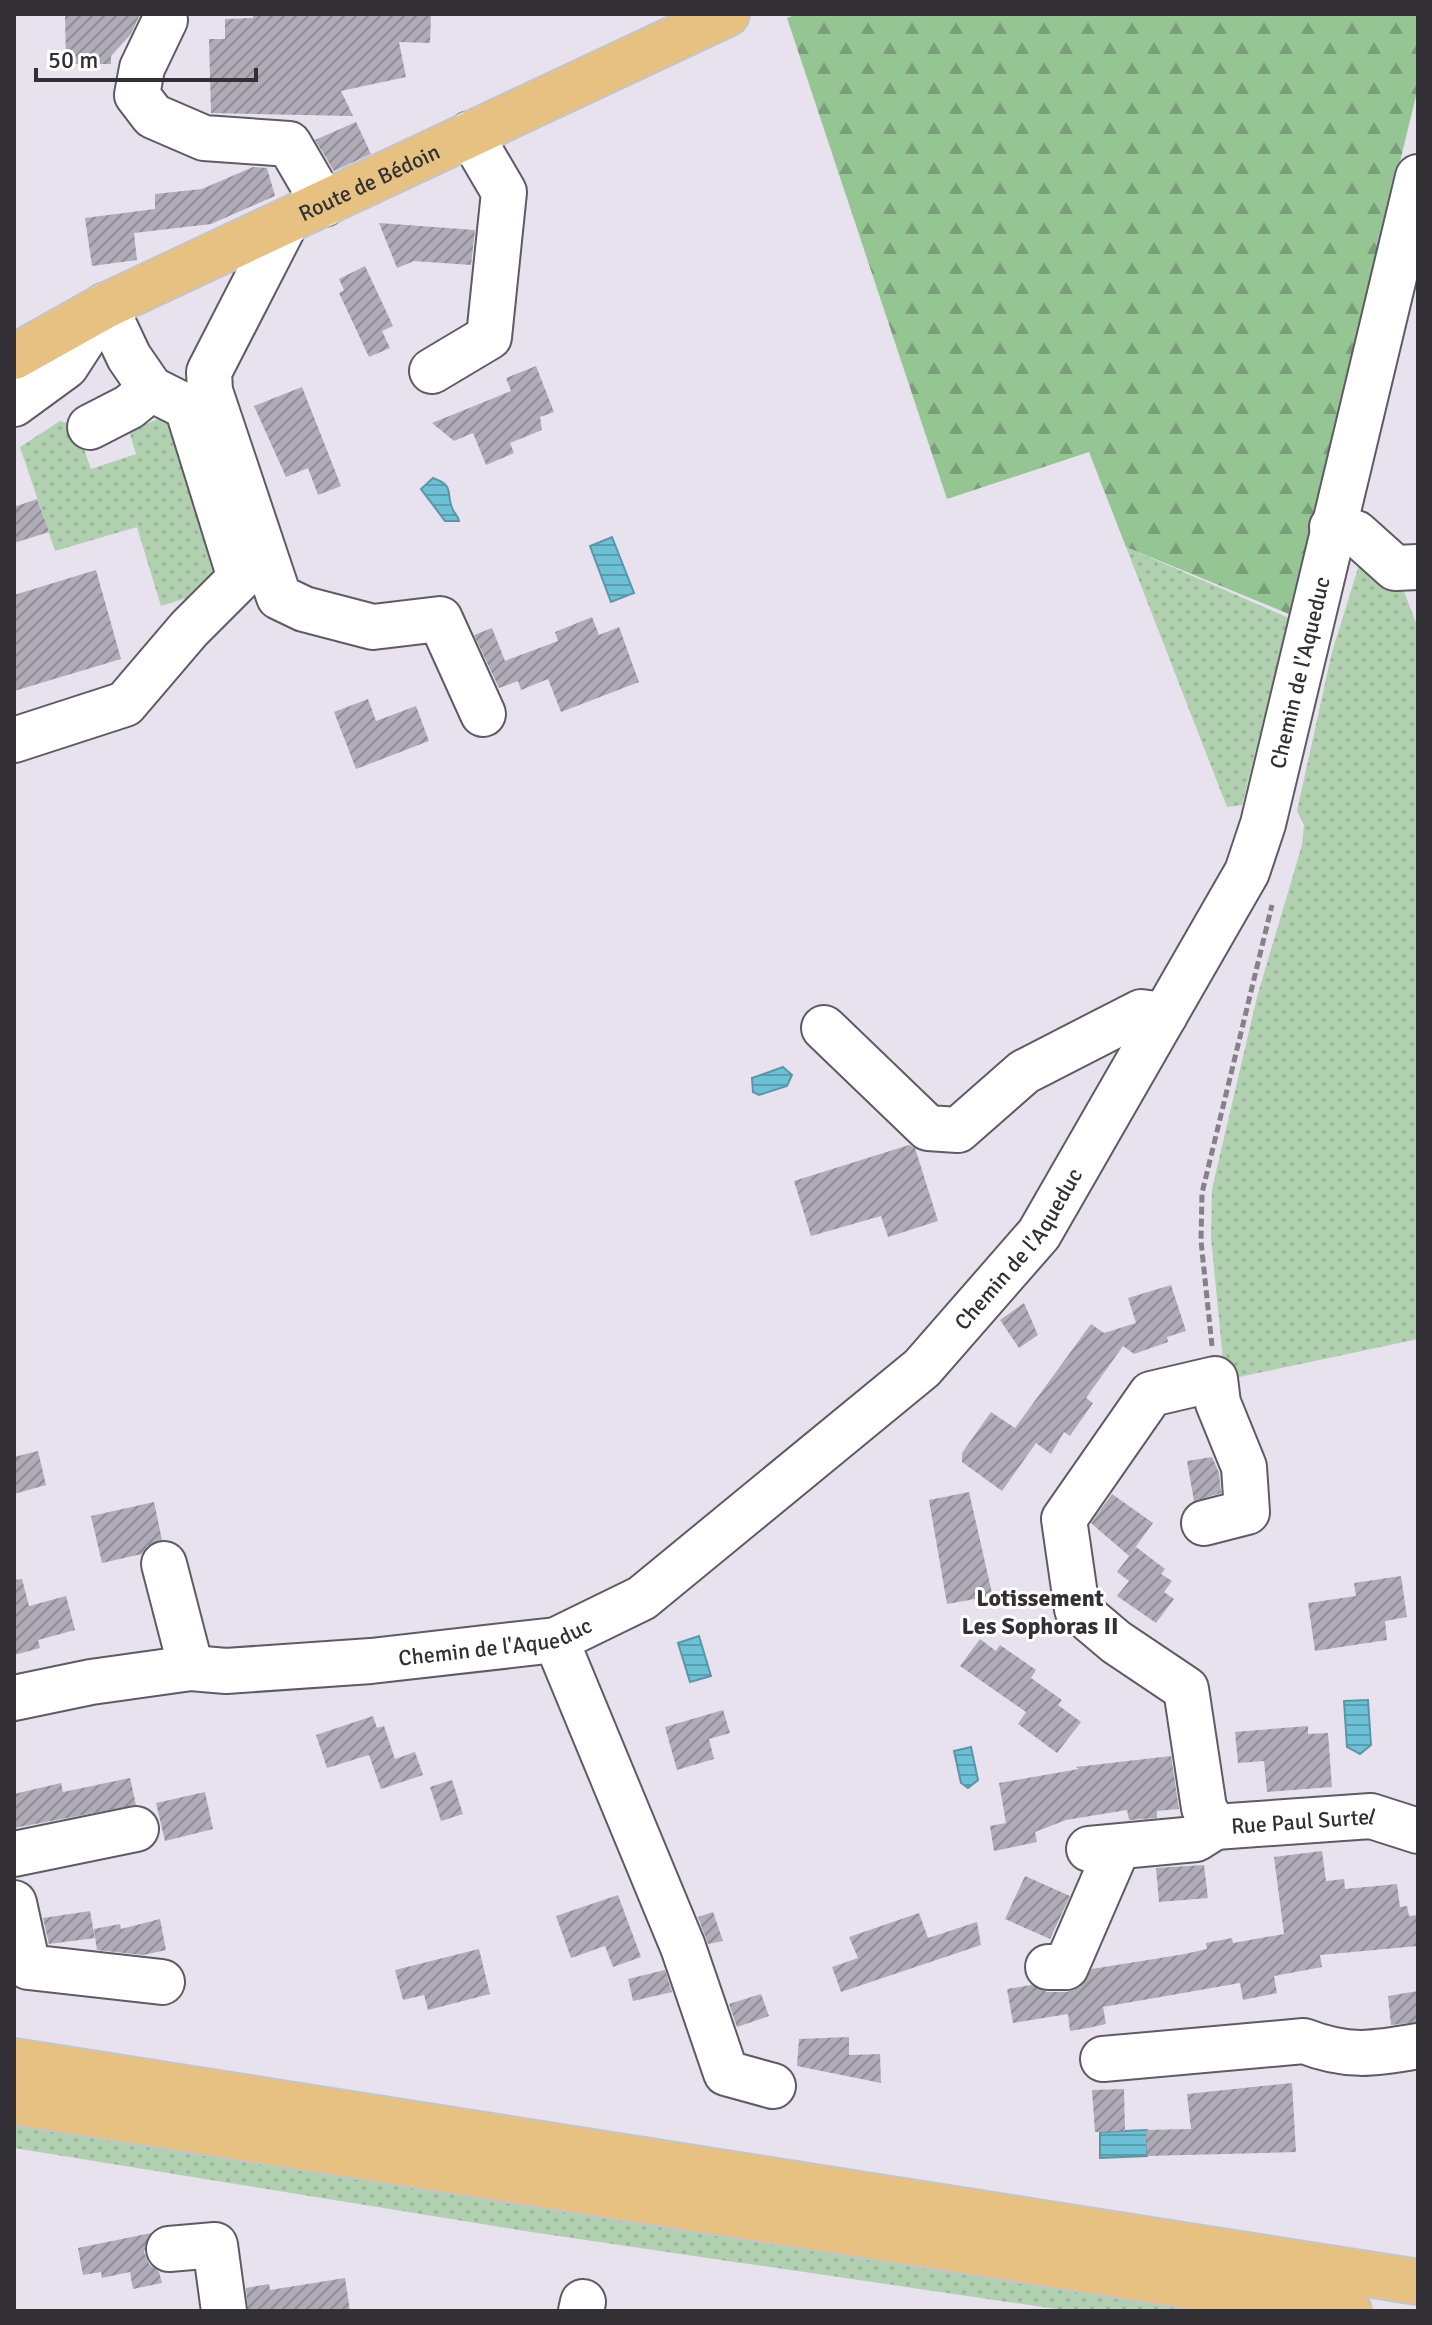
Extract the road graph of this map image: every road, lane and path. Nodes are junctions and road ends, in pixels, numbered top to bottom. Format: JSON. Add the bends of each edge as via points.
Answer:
{"nodes":[{"id":1,"x":727,"y":14,"type":"edge"},
{"id":2,"x":165,"y":20,"type":"dead end"},
{"id":3,"x":470,"y":134,"type":"junction"},
{"id":4,"x":1415,"y":200,"type":"edge"},
{"id":5,"x":305,"y":213,"type":"junction"},
{"id":6,"x":105,"y":306,"type":"junction"},
{"id":7,"x":14,"y":357,"type":"edge"},
{"id":8,"x":432,"y":371,"type":"dead end"},
{"id":9,"x":151,"y":389,"type":"junction"},
{"id":10,"x":14,"y":404,"type":"edge"},
{"id":11,"x":90,"y":427,"type":"dead end"},
{"id":12,"x":1332,"y":527,"type":"junction"},
{"id":13,"x":1418,"y":567,"type":"edge"},
{"id":14,"x":483,"y":714,"type":"dead end"},
{"id":15,"x":14,"y":740,"type":"edge"},
{"id":16,"x":1274,"y":897,"type":"dead end"},
{"id":17,"x":1165,"y":1015,"type":"junction"},
{"id":18,"x":824,"y":1028,"type":"dead end"},
{"id":19,"x":1212,"y":1350,"type":"dead end"},
{"id":20,"x":1204,"y":1523,"type":"dead end"},
{"id":21,"x":164,"y":1564,"type":"dead end"},
{"id":22,"x":556,"y":1640,"type":"junction"},
{"id":23,"x":191,"y":1668,"type":"junction"},
{"id":24,"x":14,"y":1698,"type":"edge"},
{"id":25,"x":1215,"y":1827,"type":"junction"},
{"id":26,"x":136,"y":1829,"type":"dead end"},
{"id":27,"x":1418,"y":1831,"type":"edge"},
{"id":28,"x":1115,"y":1847,"type":"junction"},
{"id":29,"x":14,"y":1854,"type":"edge"},
{"id":30,"x":14,"y":1903,"type":"edge"},
{"id":31,"x":1096,"y":1950,"type":"dead end"},
{"id":32,"x":1048,"y":1967,"type":"dead end"},
{"id":33,"x":162,"y":1982,"type":"dead end"},
{"id":34,"x":1418,"y":2046,"type":"edge"},
{"id":35,"x":1103,"y":2059,"type":"dead end"},
{"id":36,"x":14,"y":2061,"type":"edge"},
{"id":37,"x":773,"y":2086,"type":"dead end"},
{"id":38,"x":14,"y":2102,"type":"edge"},
{"id":39,"x":169,"y":2249,"type":"dead end"},
{"id":40,"x":1418,"y":2282,"type":"edge"},
{"id":41,"x":224,"y":2311,"type":"edge"},
{"id":42,"x":1349,"y":2311,"type":"edge"}],
"edges":[{"from":1,"to":3,"type":"main road","name":"Route de Bédoin"},
{"from":2,"to":5,"type":"street","via":[[142,68],[137,95],[153,116],[204,138],[289,144]]},
{"from":3,"to":5,"type":"main road","name":"Route de Bédoin"},
{"from":3,"to":8,"type":"street","via":[[504,192],[489,337]]},
{"from":4,"to":12,"type":"street","name":"Chemin de l'Aqueduc"},
{"from":5,"to":6,"type":"main road","name":"Route de Bédoin"},
{"from":5,"to":14,"type":"street","via":[[209,372],[210,391],[279,597],[373,627],[440,619]]},
{"from":6,"to":7,"type":"main road","name":"Route de Bédoin"},
{"from":6,"to":9,"type":"street"},
{"from":6,"to":10,"type":"street","via":[[66,366]]},
{"from":9,"to":11,"type":"street"},
{"from":9,"to":15,"type":"street","via":[[187,407],[240,578],[125,704]]},
{"from":12,"to":13,"type":"street","via":[[1356,533],[1395,568]]},
{"from":12,"to":17,"type":"street","name":"Chemin de l'Aqueduc","via":[[1263,824],[1247,872]]},
{"from":16,"to":19,"type":"path","via":[[1202,1193],[1201,1241]]},
{"from":17,"to":18,"type":"street","via":[[1141,1012],[1024,1072],[958,1130],[928,1128]]},
{"from":17,"to":22,"type":"street","name":"Chemin de l'Aqueduc","via":[[1039,1234],[922,1368],[642,1598]]},
{"from":20,"to":25,"type":"street","name":"Rue Paul Surtel","via":[[1247,1512],[1244,1467],[1218,1403],[1215,1379],[1151,1394],[1064,1519],[1077,1609],[1186,1689],[1204,1808]]},
{"from":21,"to":23,"type":"street"},
{"from":22,"to":23,"type":"street","name":"Chemin de l'Aqueduc","via":[[371,1661],[226,1671]]},
{"from":22,"to":37,"type":"street","via":[[683,1947],[726,2073]]},
{"from":23,"to":24,"type":"street","name":"Chemin de l'Aqueduc"},
{"from":25,"to":27,"type":"street","name":"Rue Paul Surtel","via":[[1371,1816]]},
{"from":25,"to":28,"type":"street","via":[[1196,1839]]},
{"from":26,"to":29,"type":"street"},
{"from":28,"to":31,"type":"street"},
{"from":28,"to":32,"type":"street","via":[[1066,1967]]},
{"from":30,"to":33,"type":"street","via":[[28,1967]]},
{"from":34,"to":35,"type":"street","via":[[1365,2055],[1329,2051],[1304,2041]]},
{"from":36,"to":40,"type":"main road"},
{"from":38,"to":42,"type":"main road"},
{"from":39,"to":41,"type":"street","via":[[215,2245]]}]}
